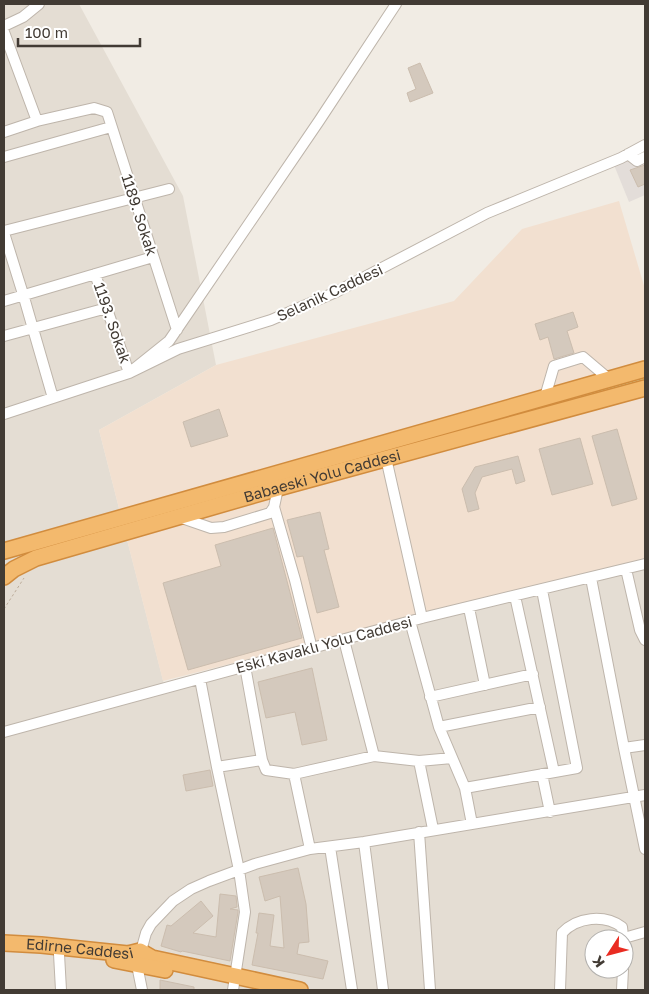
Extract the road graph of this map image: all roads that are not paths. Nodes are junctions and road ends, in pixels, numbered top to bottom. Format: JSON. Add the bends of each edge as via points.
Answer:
{"nodes":[{"id":1,"x":40,"y":4,"type":"edge"},
{"id":2,"x":396,"y":4,"type":"edge"},
{"id":3,"x":4,"y":26,"type":"edge"},
{"id":4,"x":4,"y":32,"type":"edge"},
{"id":5,"x":37,"y":121,"type":"junction"},
{"id":6,"x":112,"y":127,"type":"junction"},
{"id":7,"x":4,"y":132,"type":"edge"},
{"id":8,"x":645,"y":145,"type":"edge"},
{"id":9,"x":628,"y":154,"type":"junction"},
{"id":10,"x":4,"y":157,"type":"edge"},
{"id":11,"x":645,"y":157,"type":"edge"},
{"id":12,"x":169,"y":189,"type":"dead end"},
{"id":13,"x":133,"y":198,"type":"junction"},
{"id":14,"x":4,"y":232,"type":"edge"},
{"id":15,"x":153,"y":257,"type":"junction"},
{"id":16,"x":95,"y":274,"type":"junction"},
{"id":17,"x":23,"y":294,"type":"junction"},
{"id":18,"x":4,"y":301,"type":"edge"},
{"id":19,"x":107,"y":308,"type":"junction"},
{"id":20,"x":33,"y":328,"type":"junction"},
{"id":21,"x":176,"y":330,"type":"junction"},
{"id":22,"x":4,"y":336,"type":"edge"},
{"id":23,"x":645,"y":369,"type":"edge"},
{"id":24,"x":129,"y":373,"type":"junction"},
{"id":25,"x":609,"y":379,"type":"junction"},
{"id":26,"x":645,"y":388,"type":"edge"},
{"id":27,"x":545,"y":397,"type":"junction"},
{"id":28,"x":53,"y":398,"type":"junction"},
{"id":29,"x":4,"y":414,"type":"edge"},
{"id":30,"x":386,"y":458,"type":"junction"},
{"id":31,"x":278,"y":488,"type":"junction"},
{"id":32,"x":274,"y":507,"type":"junction"},
{"id":33,"x":178,"y":517,"type":"junction"},
{"id":34,"x":4,"y":551,"type":"edge"},
{"id":35,"x":645,"y":564,"type":"edge"},
{"id":36,"x":626,"y":569,"type":"junction"},
{"id":37,"x":4,"y":577,"type":"edge"},
{"id":38,"x":591,"y":578,"type":"junction"},
{"id":39,"x":542,"y":590,"type":"junction"},
{"id":40,"x":515,"y":596,"type":"junction"},
{"id":41,"x":469,"y":608,"type":"junction"},
{"id":42,"x":422,"y":618,"type":"junction"},
{"id":43,"x":410,"y":621,"type":"junction"},
{"id":44,"x":344,"y":640,"type":"junction"},
{"id":45,"x":645,"y":640,"type":"edge"},
{"id":46,"x":312,"y":649,"type":"junction"},
{"id":47,"x":245,"y":666,"type":"junction"},
{"id":48,"x":532,"y":674,"type":"junction"},
{"id":49,"x":200,"y":679,"type":"junction"},
{"id":50,"x":485,"y":685,"type":"junction"},
{"id":51,"x":430,"y":698,"type":"junction"},
{"id":52,"x":540,"y":707,"type":"junction"},
{"id":53,"x":439,"y":727,"type":"junction"},
{"id":54,"x":4,"y":732,"type":"edge"},
{"id":55,"x":645,"y":745,"type":"edge"},
{"id":56,"x":624,"y":748,"type":"junction"},
{"id":57,"x":374,"y":756,"type":"junction"},
{"id":58,"x":452,"y":758,"type":"junction"},
{"id":59,"x":262,"y":760,"type":"junction"},
{"id":60,"x":420,"y":761,"type":"junction"},
{"id":61,"x":216,"y":767,"type":"junction"},
{"id":62,"x":554,"y":772,"type":"junction"},
{"id":63,"x":294,"y":774,"type":"junction"},
{"id":64,"x":542,"y":774,"type":"junction"},
{"id":65,"x":465,"y":788,"type":"junction"},
{"id":66,"x":645,"y":794,"type":"edge"},
{"id":67,"x":634,"y":797,"type":"junction"},
{"id":68,"x":550,"y":812,"type":"junction"},
{"id":69,"x":472,"y":824,"type":"junction"},
{"id":70,"x":433,"y":830,"type":"junction"},
{"id":71,"x":419,"y":832,"type":"junction"},
{"id":72,"x":364,"y":842,"type":"junction"},
{"id":73,"x":330,"y":847,"type":"junction"},
{"id":74,"x":310,"y":849,"type":"junction"},
{"id":75,"x":645,"y":849,"type":"edge"},
{"id":76,"x":239,"y":870,"type":"junction"},
{"id":77,"x":622,"y":929,"type":"edge"},
{"id":78,"x":4,"y":944,"type":"edge"},
{"id":79,"x":4,"y":951,"type":"edge"},
{"id":80,"x":59,"y":954,"type":"junction"},
{"id":81,"x":139,"y":958,"type":"junction"},
{"id":82,"x":234,"y":983,"type":"edge"},
{"id":83,"x":61,"y":990,"type":"edge"},
{"id":84,"x":142,"y":990,"type":"edge"},
{"id":85,"x":277,"y":990,"type":"edge"},
{"id":86,"x":300,"y":990,"type":"edge"},
{"id":87,"x":352,"y":990,"type":"edge"},
{"id":88,"x":382,"y":990,"type":"edge"},
{"id":89,"x":430,"y":990,"type":"edge"},
{"id":90,"x":560,"y":990,"type":"edge"}],
"edges":[{"from":1,"to":3,"type":"street"},
{"from":2,"to":21,"type":"street"},
{"from":4,"to":5,"type":"street"},
{"from":5,"to":6,"type":"street","name":"1189. Sokak","via":[[94,108],[107,112]]},
{"from":5,"to":7,"type":"street"},
{"from":6,"to":10,"type":"street"},
{"from":6,"to":13,"type":"street","name":"1189. Sokak"},
{"from":8,"to":9,"type":"street","name":"Selanik Caddesi"},
{"from":9,"to":11,"type":"street","via":[[637,161]]},
{"from":9,"to":24,"type":"street","name":"Selanik Caddesi","via":[[487,213],[336,292],[270,320],[178,349]]},
{"from":12,"to":13,"type":"street"},
{"from":13,"to":14,"type":"street"},
{"from":13,"to":15,"type":"street","name":"1189. Sokak"},
{"from":14,"to":17,"type":"street"},
{"from":15,"to":16,"type":"street"},
{"from":15,"to":21,"type":"street","name":"1189. Sokak"},
{"from":16,"to":17,"type":"street"},
{"from":16,"to":19,"type":"street","name":"1193. Sokak"},
{"from":17,"to":18,"type":"street"},
{"from":17,"to":20,"type":"street"},
{"from":19,"to":20,"type":"street"},
{"from":19,"to":24,"type":"street","name":"1193. Sokak"},
{"from":20,"to":22,"type":"street"},
{"from":20,"to":28,"type":"street"},
{"from":21,"to":24,"type":"street","via":[[169,341]]},
{"from":23,"to":25,"type":"highway","name":"Babaeski Yolu Caddesi"},
{"from":24,"to":28,"type":"street","name":"Selanik Caddesi"},
{"from":25,"to":27,"type":"highway","name":"Babaeski Yolu Caddesi"},
{"from":25,"to":27,"type":"street","via":[[583,357],[554,366]]},
{"from":26,"to":30,"type":"highway","name":"Babaeski Yolu Caddesi"},
{"from":27,"to":34,"type":"highway","name":"Babaeski Yolu Caddesi"},
{"from":28,"to":29,"type":"street","name":"Selanik Caddesi"},
{"from":30,"to":31,"type":"highway","name":"Babaeski Yolu Caddesi"},
{"from":30,"to":42,"type":"street"},
{"from":31,"to":32,"type":"street"},
{"from":31,"to":33,"type":"highway","name":"Babaeski Yolu Caddesi"},
{"from":32,"to":33,"type":"street","via":[[270,513],[211,528]]},
{"from":32,"to":46,"type":"street"},
{"from":33,"to":37,"type":"highway","name":"Babaeski Yolu Caddesi","via":[[36,558]]},
{"from":35,"to":36,"type":"street","name":"Eski Kavaklı Yolu Caddesi"},
{"from":36,"to":38,"type":"street","name":"Eski Kavaklı Yolu Caddesi"},
{"from":36,"to":45,"type":"street"},
{"from":38,"to":39,"type":"street","name":"Eski Kavaklı Yolu Caddesi"},
{"from":38,"to":56,"type":"street"},
{"from":39,"to":40,"type":"street","name":"Eski Kavaklı Yolu Caddesi"},
{"from":39,"to":62,"type":"street","via":[[577,768]]},
{"from":40,"to":41,"type":"street","name":"Eski Kavaklı Yolu Caddesi"},
{"from":40,"to":48,"type":"street"},
{"from":41,"to":42,"type":"street","name":"Eski Kavaklı Yolu Caddesi"},
{"from":41,"to":50,"type":"street"},
{"from":42,"to":43,"type":"street","name":"Eski Kavaklı Yolu Caddesi"},
{"from":43,"to":44,"type":"street","name":"Eski Kavaklı Yolu Caddesi"},
{"from":43,"to":51,"type":"street"},
{"from":44,"to":46,"type":"street","name":"Eski Kavaklı Yolu Caddesi"},
{"from":44,"to":57,"type":"street"},
{"from":46,"to":47,"type":"street","name":"Eski Kavaklı Yolu Caddesi"},
{"from":47,"to":49,"type":"street","name":"Eski Kavaklı Yolu Caddesi"},
{"from":47,"to":59,"type":"street"},
{"from":48,"to":50,"type":"street"},
{"from":48,"to":52,"type":"street"},
{"from":49,"to":54,"type":"street","name":"Eski Kavaklı Yolu Caddesi"},
{"from":49,"to":61,"type":"street"},
{"from":50,"to":51,"type":"street"},
{"from":51,"to":53,"type":"street"},
{"from":52,"to":53,"type":"street"},
{"from":52,"to":62,"type":"street"},
{"from":53,"to":58,"type":"street"},
{"from":55,"to":56,"type":"street"},
{"from":56,"to":67,"type":"street"},
{"from":57,"to":60,"type":"street"},
{"from":57,"to":63,"type":"street"},
{"from":58,"to":60,"type":"street"},
{"from":58,"to":65,"type":"street"},
{"from":59,"to":61,"type":"street"},
{"from":59,"to":63,"type":"street","via":[[266,770]]},
{"from":60,"to":70,"type":"street"},
{"from":61,"to":76,"type":"street"},
{"from":62,"to":64,"type":"street"},
{"from":63,"to":74,"type":"street"},
{"from":64,"to":65,"type":"street"},
{"from":64,"to":68,"type":"street"},
{"from":65,"to":69,"type":"street"},
{"from":66,"to":67,"type":"street"},
{"from":67,"to":68,"type":"street"},
{"from":67,"to":75,"type":"street"},
{"from":68,"to":69,"type":"street"},
{"from":69,"to":70,"type":"street"},
{"from":70,"to":71,"type":"street"},
{"from":71,"to":72,"type":"street"},
{"from":71,"to":89,"type":"street"},
{"from":72,"to":73,"type":"street"},
{"from":72,"to":88,"type":"street"},
{"from":73,"to":74,"type":"street"},
{"from":73,"to":87,"type":"street"},
{"from":74,"to":76,"type":"street"},
{"from":76,"to":81,"type":"street","via":[[191,889],[173,901],[146,933]]},
{"from":76,"to":82,"type":"street","via":[[245,912]]},
{"from":77,"to":90,"type":"street","via":[[616,922],[593,919],[569,926],[562,933]]},
{"from":78,"to":81,"type":"highway","name":"Edirne Caddesi"},
{"from":79,"to":80,"type":"highway","name":"Edirne Caddesi"},
{"from":80,"to":81,"type":"highway","name":"Edirne Caddesi"},
{"from":80,"to":83,"type":"street"},
{"from":81,"to":82,"type":"highway","name":"Edirne Caddesi"},
{"from":81,"to":84,"type":"street"},
{"from":82,"to":85,"type":"highway","name":"Edirne Caddesi"},
{"from":82,"to":86,"type":"highway","name":"Edirne Caddesi"}]}
